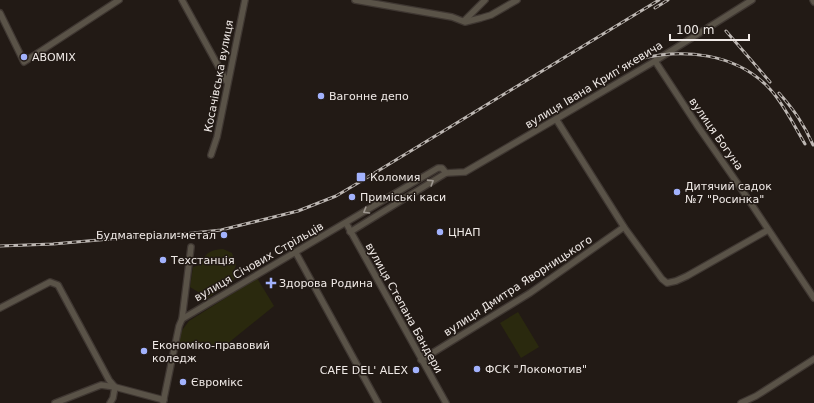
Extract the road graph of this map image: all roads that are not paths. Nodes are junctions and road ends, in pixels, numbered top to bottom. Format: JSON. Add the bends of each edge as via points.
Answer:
{"nodes":[{"id":1,"x":119,"y":0,"type":"edge"},
{"id":2,"x":182,"y":0,"type":"edge"},
{"id":3,"x":245,"y":0,"type":"edge"},
{"id":4,"x":354,"y":0,"type":"edge"},
{"id":5,"x":485,"y":0,"type":"edge"},
{"id":6,"x":517,"y":0,"type":"edge"},
{"id":7,"x":752,"y":0,"type":"edge"},
{"id":8,"x":0,"y":13,"type":"edge"},
{"id":9,"x":464,"y":22,"type":"junction"},
{"id":10,"x":655,"y":61,"type":"junction"},
{"id":11,"x":227,"y":82,"type":"junction"},
{"id":12,"x":556,"y":120,"type":"junction"},
{"id":13,"x":211,"y":155,"type":"dead end"},
{"id":14,"x":446,"y":174,"type":"junction"},
{"id":15,"x":346,"y":223,"type":"junction"},
{"id":16,"x":624,"y":227,"type":"junction"},
{"id":17,"x":768,"y":230,"type":"junction"},
{"id":18,"x":350,"y":232,"type":"junction"},
{"id":19,"x":191,"y":247,"type":"dead end"},
{"id":20,"x":296,"y":253,"type":"junction"},
{"id":21,"x":814,"y":298,"type":"edge"},
{"id":22,"x":0,"y":308,"type":"edge"},
{"id":23,"x":182,"y":319,"type":"junction"},
{"id":24,"x":814,"y":359,"type":"edge"},
{"id":25,"x":421,"y":360,"type":"junction"},
{"id":26,"x":115,"y":387,"type":"junction"},
{"id":27,"x":163,"y":402,"type":"edge"},
{"id":28,"x":55,"y":403,"type":"edge"},
{"id":29,"x":110,"y":403,"type":"edge"},
{"id":30,"x":378,"y":403,"type":"edge"},
{"id":31,"x":446,"y":403,"type":"edge"},
{"id":32,"x":741,"y":403,"type":"edge"}],
"edges":[{"from":1,"to":8,"type":"street","via":[[24,62]]},
{"from":2,"to":11,"type":"street"},
{"from":3,"to":11,"type":"street","name":"Косачівська вулиця"},
{"from":4,"to":9,"type":"street","via":[[452,17]]},
{"from":5,"to":9,"type":"street"},
{"from":6,"to":9,"type":"street","via":[[488,16]]},
{"from":7,"to":10,"type":"street","name":"вулиця Івана Крипʼякевича"},
{"from":10,"to":12,"type":"street","name":"вулиця Івана Крипʼякевича"},
{"from":10,"to":17,"type":"street","name":"вулиця Богуна"},
{"from":11,"to":13,"type":"street","name":"Косачівська вулиця","via":[[217,137]]},
{"from":12,"to":14,"type":"street","name":"вулиця Івана Крипʼякевича","via":[[465,172]]},
{"from":12,"to":16,"type":"street"},
{"from":14,"to":15,"type":"street","name":"вулиця Січових Стрільців","one_way":true,"via":[[442,168],[438,168]]},
{"from":18,"to":14,"type":"street","one_way":true},
{"from":15,"to":18,"type":"street","name":"вулиця Степана Бандери"},
{"from":15,"to":20,"type":"street","name":"вулиця Січових Стрільців"},
{"from":16,"to":17,"type":"street","via":[[667,283],[687,276]]},
{"from":16,"to":25,"type":"street","name":"вулиця Дмитра Яворницького","via":[[530,293]]},
{"from":17,"to":21,"type":"street","name":"вулиця Богуна"},
{"from":18,"to":25,"type":"street","name":"вулиця Степана Бандери"},
{"from":19,"to":23,"type":"street","name":"вулиця Січових Стрільців"},
{"from":20,"to":23,"type":"street","name":"вулиця Січових Стрільців"},
{"from":20,"to":30,"type":"street"},
{"from":22,"to":26,"type":"street","via":[[50,282],[58,285]]},
{"from":23,"to":27,"type":"street","name":"вулиця Січових Стрільців"},
{"from":24,"to":32,"type":"street"},
{"from":25,"to":31,"type":"street","name":"вулиця Степана Бандери"},
{"from":26,"to":27,"type":"street"},
{"from":26,"to":28,"type":"street","via":[[99,385]]},
{"from":26,"to":29,"type":"street"}]}
